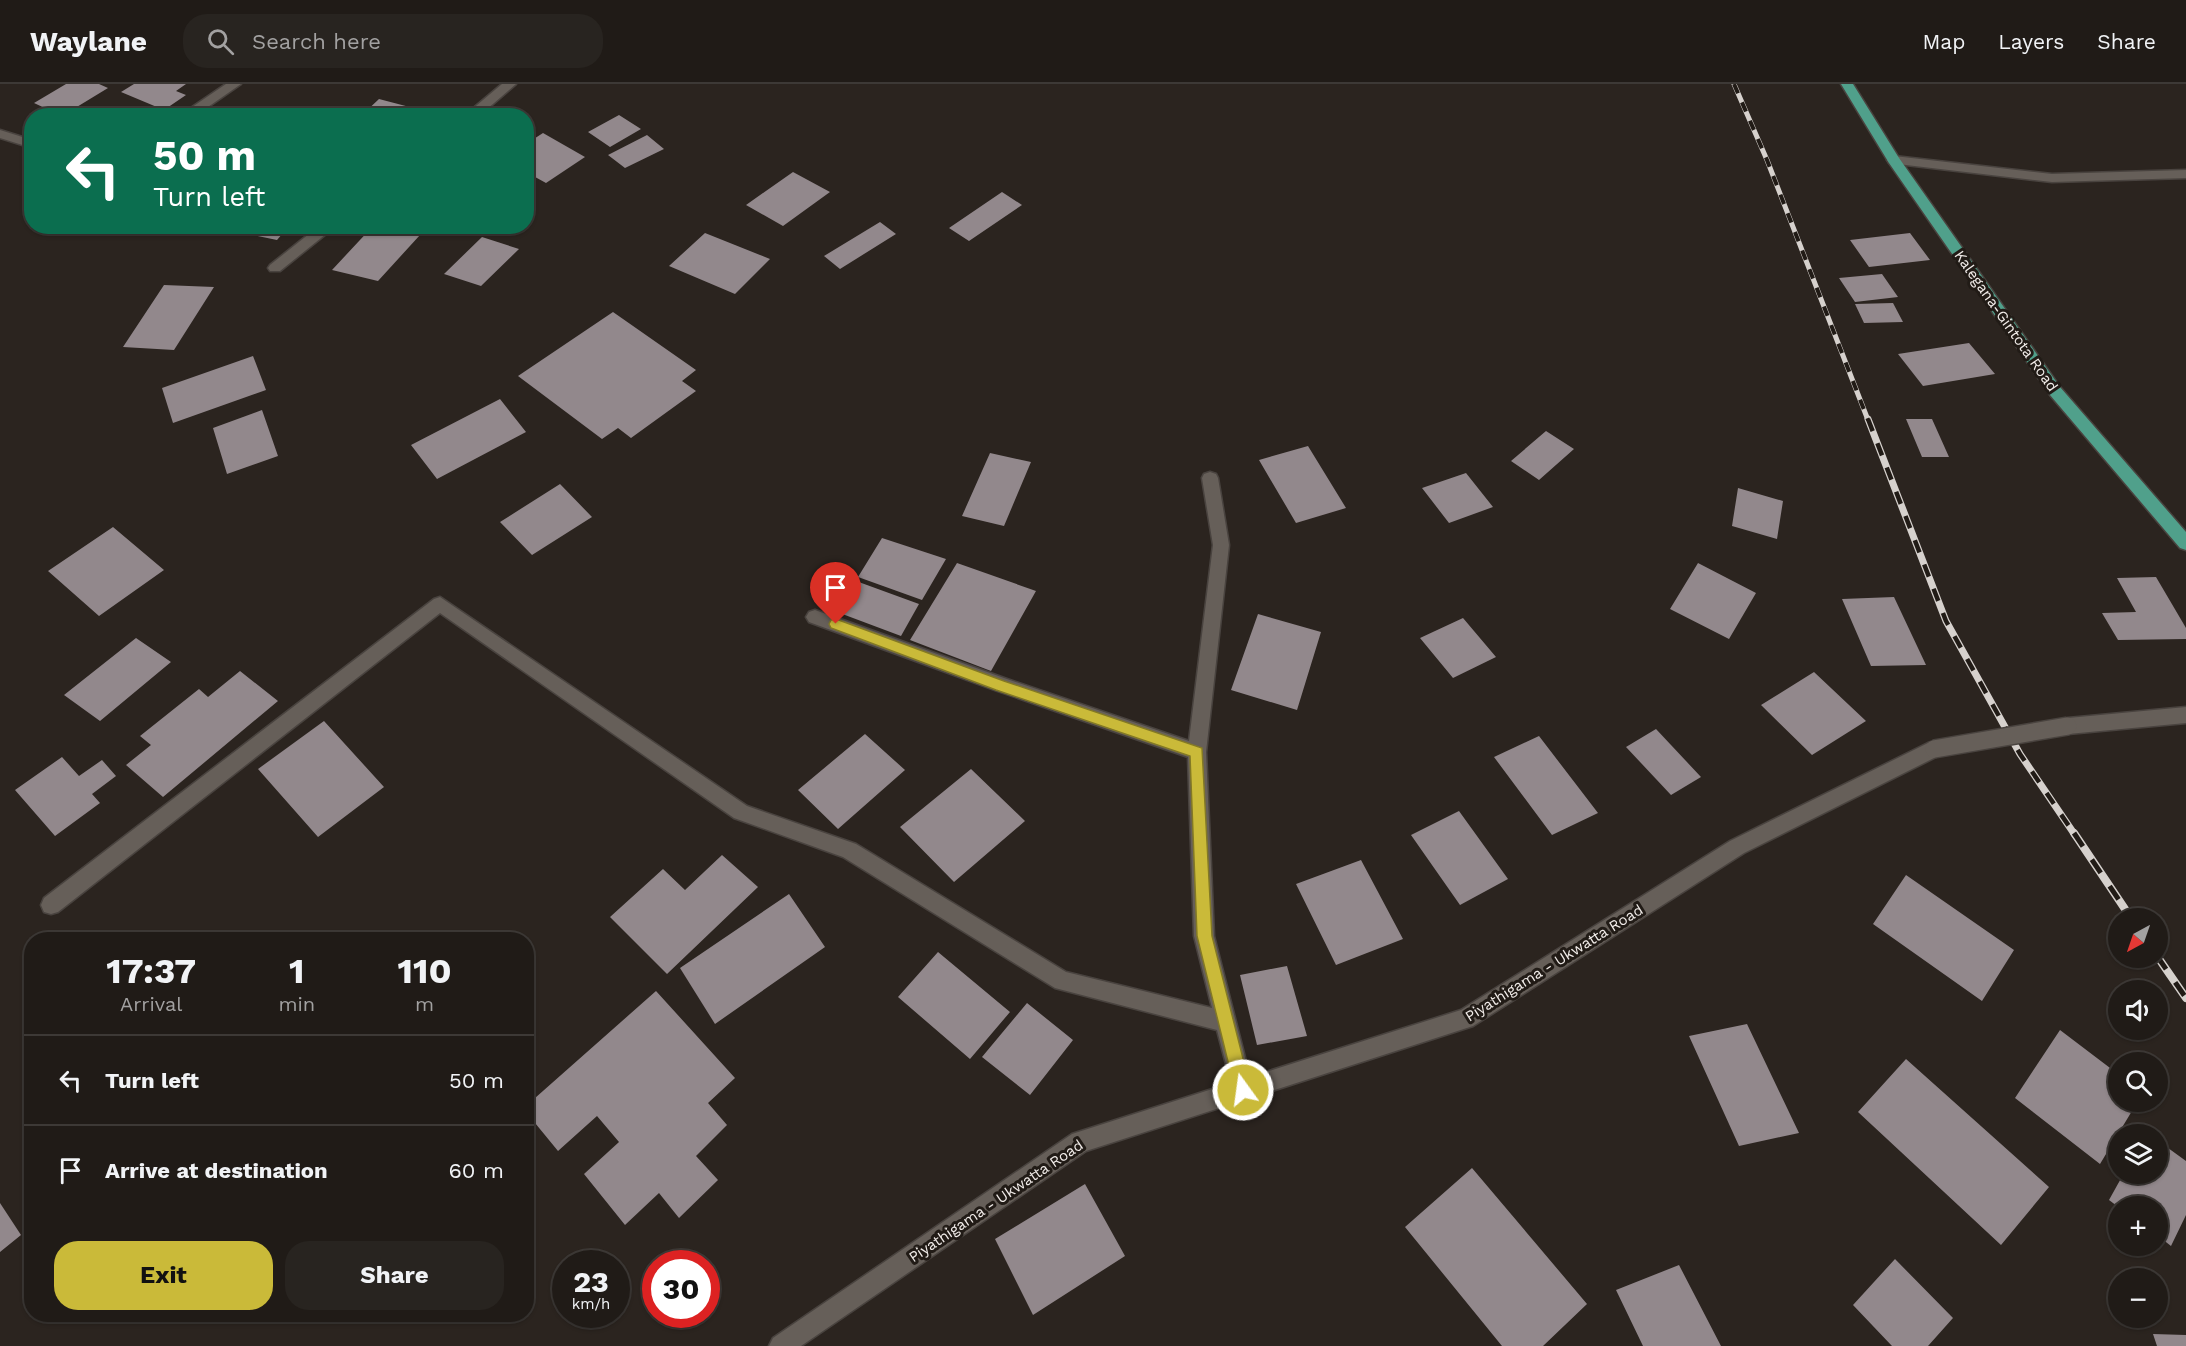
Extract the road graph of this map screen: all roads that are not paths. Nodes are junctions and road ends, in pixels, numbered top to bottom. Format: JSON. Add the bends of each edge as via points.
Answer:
{"nodes":[{"id":1,"x":235,"y":84,"type":"edge"},
{"id":2,"x":510,"y":84,"type":"edge"},
{"id":3,"x":1847,"y":84,"type":"edge"},
{"id":4,"x":198,"y":108,"type":"edge"},
{"id":5,"x":480,"y":108,"type":"edge"},
{"id":6,"x":0,"y":135,"type":"edge"},
{"id":7,"x":24,"y":142,"type":"edge"},
{"id":8,"x":1894,"y":160,"type":"junction"},
{"id":9,"x":2186,"y":174,"type":"edge"},
{"id":10,"x":319,"y":234,"type":"edge"},
{"id":11,"x":275,"y":268,"type":"dead end"},
{"id":12,"x":1210,"y":478,"type":"dead end"},
{"id":13,"x":2186,"y":543,"type":"edge"},
{"id":14,"x":815,"y":617,"type":"dead end"},
{"id":15,"x":2186,"y":715,"type":"edge"},
{"id":16,"x":1197,"y":752,"type":"junction"},
{"id":17,"x":51,"y":905,"type":"dead end"},
{"id":18,"x":1226,"y":1022,"type":"junction"},
{"id":19,"x":1243,"y":1090,"type":"junction"},
{"id":20,"x":782,"y":1346,"type":"edge"}],
"edges":[{"from":1,"to":4,"type":"street"},
{"from":2,"to":5,"type":"street"},
{"from":3,"to":8,"type":"main road","name":"Kalegana-Gintota Road"},
{"from":6,"to":7,"type":"street"},
{"from":8,"to":9,"type":"street","via":[[2052,178]]},
{"from":8,"to":13,"type":"main road","name":"Kalegana-Gintota Road","via":[[2055,391]]},
{"from":10,"to":11,"type":"street"},
{"from":12,"to":16,"type":"street","via":[[1221,545]]},
{"from":14,"to":16,"type":"street","via":[[1001,686]]},
{"from":15,"to":19,"type":"street","name":"Piyathigama - Ukwatta Road","bridge":true,"via":[[2068,726],[1934,749],[1737,848],[1466,1019]]},
{"from":16,"to":18,"type":"street","via":[[1204,936]]},
{"from":17,"to":18,"type":"street","via":[[440,604],[741,812],[849,850],[1062,981]]},
{"from":18,"to":19,"type":"street"},
{"from":19,"to":20,"type":"street","name":"Piyathigama - Ukwatta Road","via":[[1080,1142]]}]}
